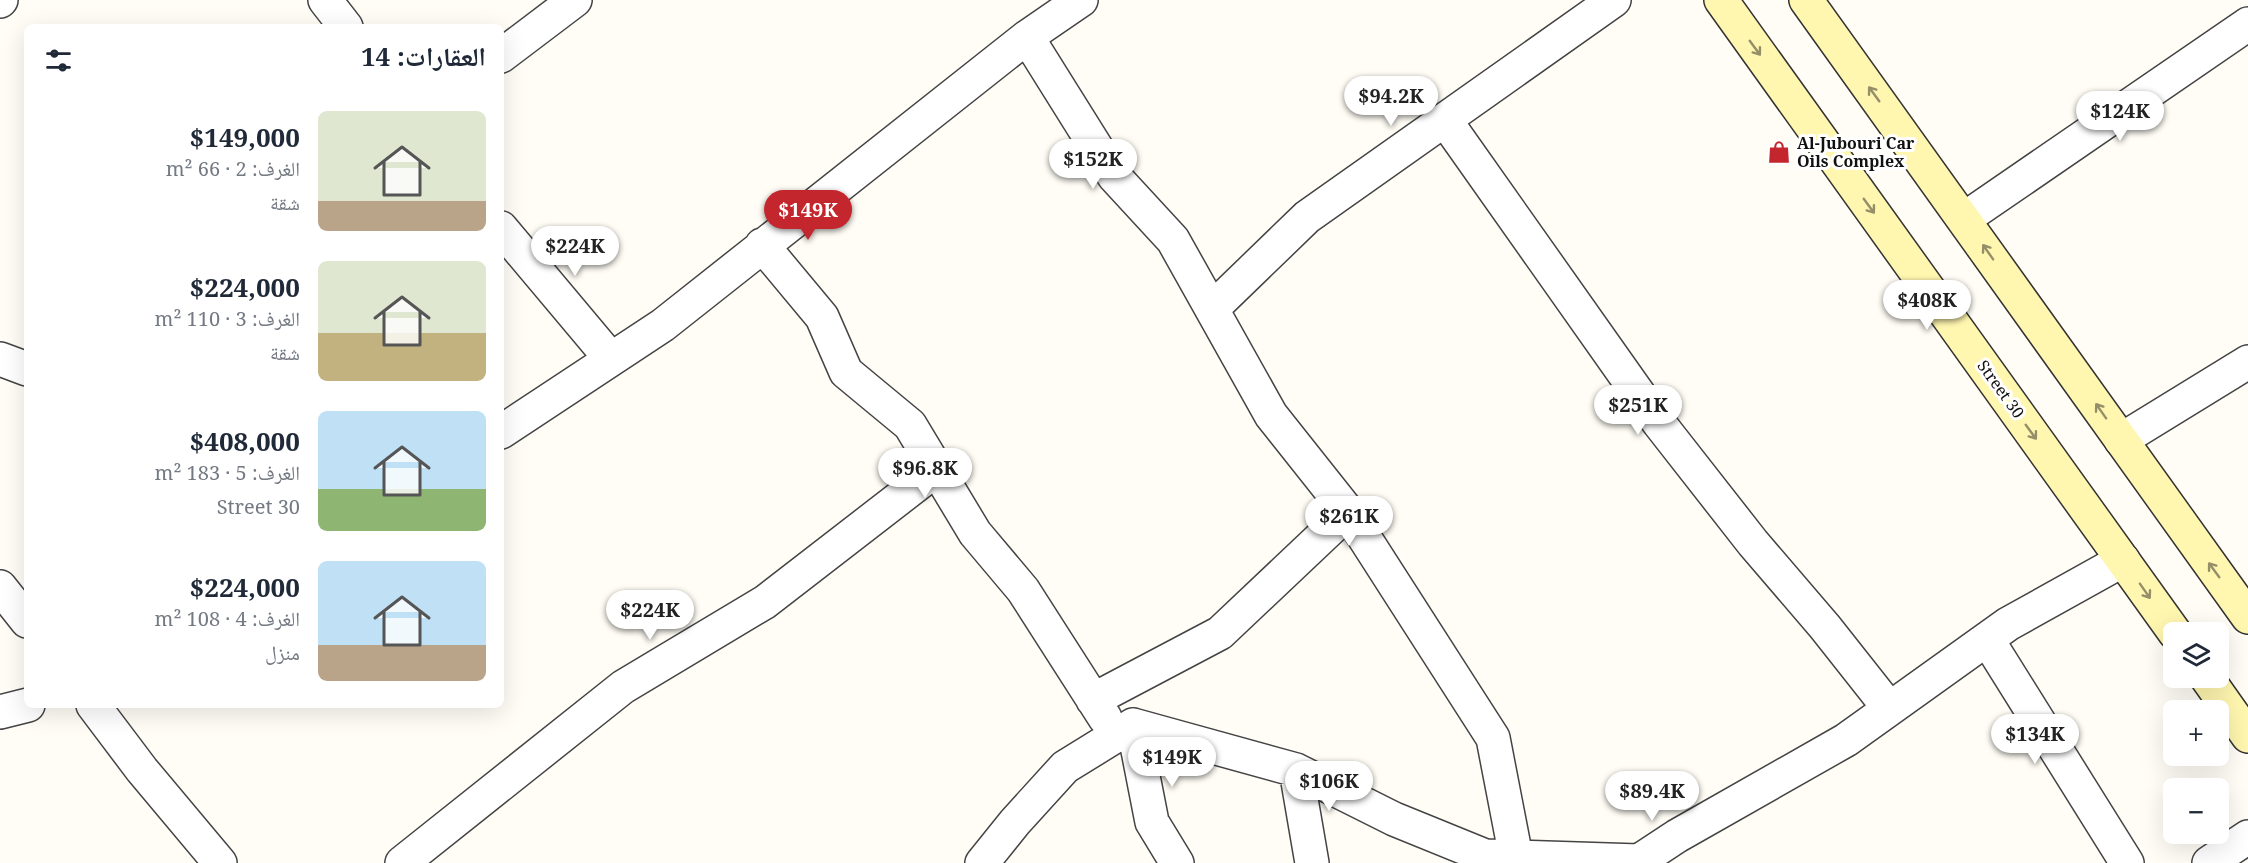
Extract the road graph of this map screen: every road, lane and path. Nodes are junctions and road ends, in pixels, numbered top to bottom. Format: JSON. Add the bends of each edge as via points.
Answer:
{"nodes":[{"id":1,"x":325,"y":0,"type":"edge"},
{"id":2,"x":575,"y":0,"type":"edge"},
{"id":3,"x":1081,"y":0,"type":"edge"},
{"id":4,"x":1614,"y":0,"type":"edge"},
{"id":5,"x":1721,"y":0,"type":"edge"},
{"id":6,"x":1806,"y":0,"type":"edge"},
{"id":7,"x":344,"y":24,"type":"edge"},
{"id":8,"x":2248,"y":24,"type":"edge"},
{"id":9,"x":1027,"y":37,"type":"junction"},
{"id":10,"x":504,"y":54,"type":"edge"},
{"id":11,"x":1445,"y":120,"type":"junction"},
{"id":12,"x":1964,"y":219,"type":"junction"},
{"id":13,"x":504,"y":232,"type":"edge"},
{"id":14,"x":762,"y":245,"type":"junction"},
{"id":15,"x":1213,"y":308,"type":"junction"},
{"id":16,"x":0,"y":359,"type":"edge"},
{"id":17,"x":611,"y":359,"type":"junction"},
{"id":18,"x":2248,"y":362,"type":"edge"},
{"id":19,"x":24,"y":368,"type":"edge"},
{"id":20,"x":504,"y":430,"type":"edge"},
{"id":21,"x":2121,"y":440,"type":"junction"},
{"id":22,"x":937,"y":469,"type":"junction"},
{"id":23,"x":1348,"y":512,"type":"junction"},
{"id":24,"x":2123,"y":560,"type":"junction"},
{"id":25,"x":0,"y":587,"type":"edge"},
{"id":26,"x":24,"y":617,"type":"edge"},
{"id":27,"x":2248,"y":617,"type":"edge"},
{"id":28,"x":2167,"y":622,"type":"edge"},
{"id":29,"x":1986,"y":639,"type":"junction"},
{"id":30,"x":2214,"y":688,"type":"edge"},
{"id":31,"x":1094,"y":700,"type":"junction"},
{"id":32,"x":24,"y":706,"type":"edge"},
{"id":33,"x":95,"y":708,"type":"edge"},
{"id":34,"x":1889,"y":708,"type":"junction"},
{"id":35,"x":0,"y":712,"type":"edge"},
{"id":36,"x":1125,"y":730,"type":"junction"},
{"id":37,"x":2248,"y":736,"type":"edge"},
{"id":38,"x":1296,"y":770,"type":"junction"},
{"id":39,"x":2248,"y":837,"type":"edge"},
{"id":40,"x":1518,"y":860,"type":"edge"},
{"id":41,"x":219,"y":863,"type":"edge"},
{"id":42,"x":402,"y":863,"type":"edge"},
{"id":43,"x":982,"y":863,"type":"edge"},
{"id":44,"x":1177,"y":863,"type":"edge"},
{"id":45,"x":1312,"y":863,"type":"edge"},
{"id":46,"x":2127,"y":863,"type":"edge"},
{"id":47,"x":2209,"y":863,"type":"edge"}],
"edges":[{"from":1,"to":7,"type":"street"},
{"from":2,"to":10,"type":"street"},
{"from":3,"to":9,"type":"street"},
{"from":4,"to":11,"type":"street"},
{"from":5,"to":24,"type":"street","name":"Street 30","one_way":true},
{"from":12,"to":6,"type":"street","one_way":true},
{"from":8,"to":12,"type":"street"},
{"from":9,"to":14,"type":"street"},
{"from":9,"to":15,"type":"street","via":[[1114,176],[1173,240]]},
{"from":11,"to":15,"type":"street","via":[[1307,217]]},
{"from":11,"to":34,"type":"street","via":[[1659,423]]},
{"from":21,"to":12,"type":"street","one_way":true},
{"from":13,"to":17,"type":"street"},
{"from":14,"to":17,"type":"street","via":[[663,325]]},
{"from":14,"to":22,"type":"street","via":[[822,317],[846,372],[910,425]]},
{"from":15,"to":23,"type":"street","via":[[1271,415]]},
{"from":16,"to":19,"type":"street"},
{"from":17,"to":20,"type":"street"},
{"from":18,"to":21,"type":"street"},
{"from":27,"to":21,"type":"street","one_way":true},
{"from":22,"to":31,"type":"street","via":[[975,533],[1023,590]]},
{"from":22,"to":42,"type":"street","via":[[765,602],[623,687]]},
{"from":23,"to":31,"type":"street","via":[[1220,633]]},
{"from":23,"to":40,"type":"street","via":[[1493,738]]},
{"from":24,"to":28,"type":"street","name":"Street 30","one_way":true},
{"from":24,"to":29,"type":"street"},
{"from":25,"to":26,"type":"street"},
{"from":29,"to":34,"type":"street"},
{"from":29,"to":46,"type":"street"},
{"from":30,"to":37,"type":"street"},
{"from":31,"to":36,"type":"street"},
{"from":32,"to":35,"type":"street"},
{"from":33,"to":41,"type":"street"},
{"from":34,"to":40,"type":"street","via":[[1846,740],[1640,861]]},
{"from":36,"to":38,"type":"street"},
{"from":36,"to":43,"type":"street","via":[[1065,767]]},
{"from":36,"to":44,"type":"street","via":[[1152,822]]},
{"from":38,"to":40,"type":"street","via":[[1394,819],[1485,856]]},
{"from":38,"to":45,"type":"street"},
{"from":39,"to":47,"type":"street"}]}
